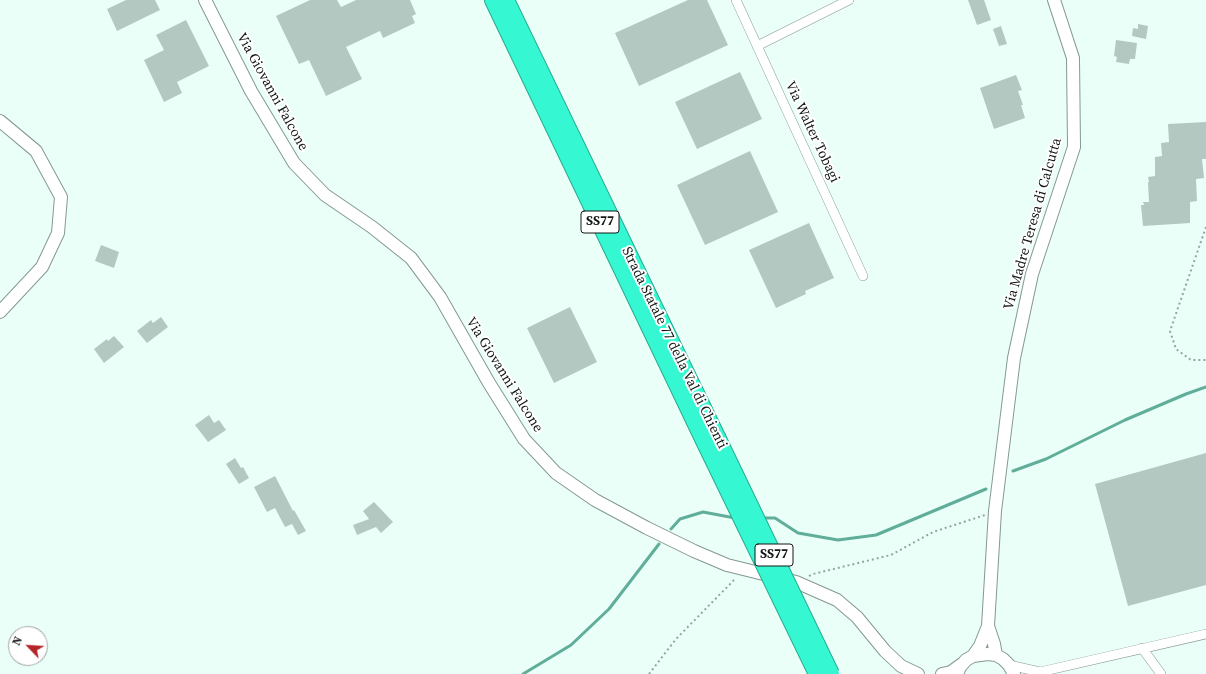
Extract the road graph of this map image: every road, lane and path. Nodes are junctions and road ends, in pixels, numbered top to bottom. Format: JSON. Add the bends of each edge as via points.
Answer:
{"nodes":[{"id":1,"x":205,"y":0,"type":"edge"},
{"id":2,"x":493,"y":0,"type":"edge"},
{"id":3,"x":506,"y":0,"type":"edge"},
{"id":4,"x":736,"y":0,"type":"edge"},
{"id":5,"x":849,"y":0,"type":"edge"},
{"id":6,"x":1054,"y":0,"type":"edge"},
{"id":7,"x":757,"y":46,"type":"junction"},
{"id":8,"x":0,"y":121,"type":"edge"},
{"id":9,"x":1206,"y":228,"type":"edge"},
{"id":10,"x":863,"y":276,"type":"dead end"},
{"id":11,"x":0,"y":312,"type":"edge"},
{"id":12,"x":1206,"y":360,"type":"edge"},
{"id":13,"x":712,"y":441,"type":"junction"},
{"id":14,"x":996,"y":511,"type":"junction"},
{"id":15,"x":744,"y":569,"type":"junction"},
{"id":16,"x":796,"y":582,"type":"junction"},
{"id":17,"x":988,"y":626,"type":"junction"},
{"id":18,"x":1206,"y":634,"type":"edge"},
{"id":19,"x":1142,"y":648,"type":"junction"},
{"id":20,"x":996,"y":656,"type":"junction"},
{"id":21,"x":970,"y":658,"type":"junction"},
{"id":22,"x":1012,"y":670,"type":"edge"},
{"id":23,"x":1038,"y":673,"type":"edge"},
{"id":24,"x":649,"y":674,"type":"edge"},
{"id":25,"x":817,"y":674,"type":"edge"},
{"id":26,"x":831,"y":674,"type":"edge"},
{"id":27,"x":918,"y":674,"type":"edge"},
{"id":28,"x":942,"y":674,"type":"edge"},
{"id":29,"x":957,"y":674,"type":"edge"},
{"id":30,"x":1161,"y":674,"type":"edge"}],
"edges":[{"from":1,"to":15,"type":"street","name":"Via Giovanni Falcone","via":[[251,91],[294,163],[325,195],[411,258],[440,297],[488,383],[524,439],[556,473],[594,500],[647,528],[727,565]]},
{"from":2,"to":13,"type":"highway","name":"Strada Statale 77 della Val di Chienti","number":"SS77"},
{"from":3,"to":13,"type":"highway","name":"Strada Statale 77 della Val di Chienti","number":"SS77"},
{"from":4,"to":7,"type":"street","name":"Via Walter Tobagi"},
{"from":5,"to":7,"type":"street"},
{"from":6,"to":14,"type":"street","name":"Via Madre Teresa di Calcutta","via":[[1073,58],[1074,147],[1032,274],[1014,358]]},
{"from":7,"to":10,"type":"street","name":"Via Walter Tobagi"},
{"from":8,"to":11,"type":"street","via":[[36,151],[62,197],[58,233],[42,267]]},
{"from":9,"to":12,"type":"path","via":[[1170,331],[1176,349],[1191,360]]},
{"from":13,"to":25,"type":"highway","name":"Strada Statale 77 della Val di Chienti","number":"SS77","bridge":true},
{"from":13,"to":26,"type":"highway","name":"Strada Statale 77 della Val di Chienti","number":"SS77","bridge":true},
{"from":14,"to":16,"type":"path","via":[[933,532],[892,555],[813,574]]},
{"from":14,"to":17,"type":"street","name":"Via Madre Teresa di Calcutta"},
{"from":15,"to":16,"type":"street","name":"Via Giovanni Falcone"},
{"from":15,"to":24,"type":"path","via":[[676,639]]},
{"from":16,"to":27,"type":"street","name":"Via Giovanni Falcone","via":[[837,600],[857,617],[901,666]]},
{"from":17,"to":20,"type":"street","name":"Via Madre Teresa di Calcutta"},
{"from":17,"to":21,"type":"street","name":"Via Madre Teresa di Calcutta","via":[[980,646]]},
{"from":18,"to":19,"type":"street"},
{"from":19,"to":23,"type":"street"},
{"from":19,"to":30,"type":"street"},
{"from":20,"to":21,"type":"street","via":[[988,654]]},
{"from":20,"to":22,"type":"street","via":[[1003,659]]},
{"from":21,"to":28,"type":"street","via":[[950,672]]},
{"from":21,"to":29,"type":"street","name":"Via Madre Teresa di Calcutta","via":[[960,667]]},
{"from":22,"to":23,"type":"street"}]}
